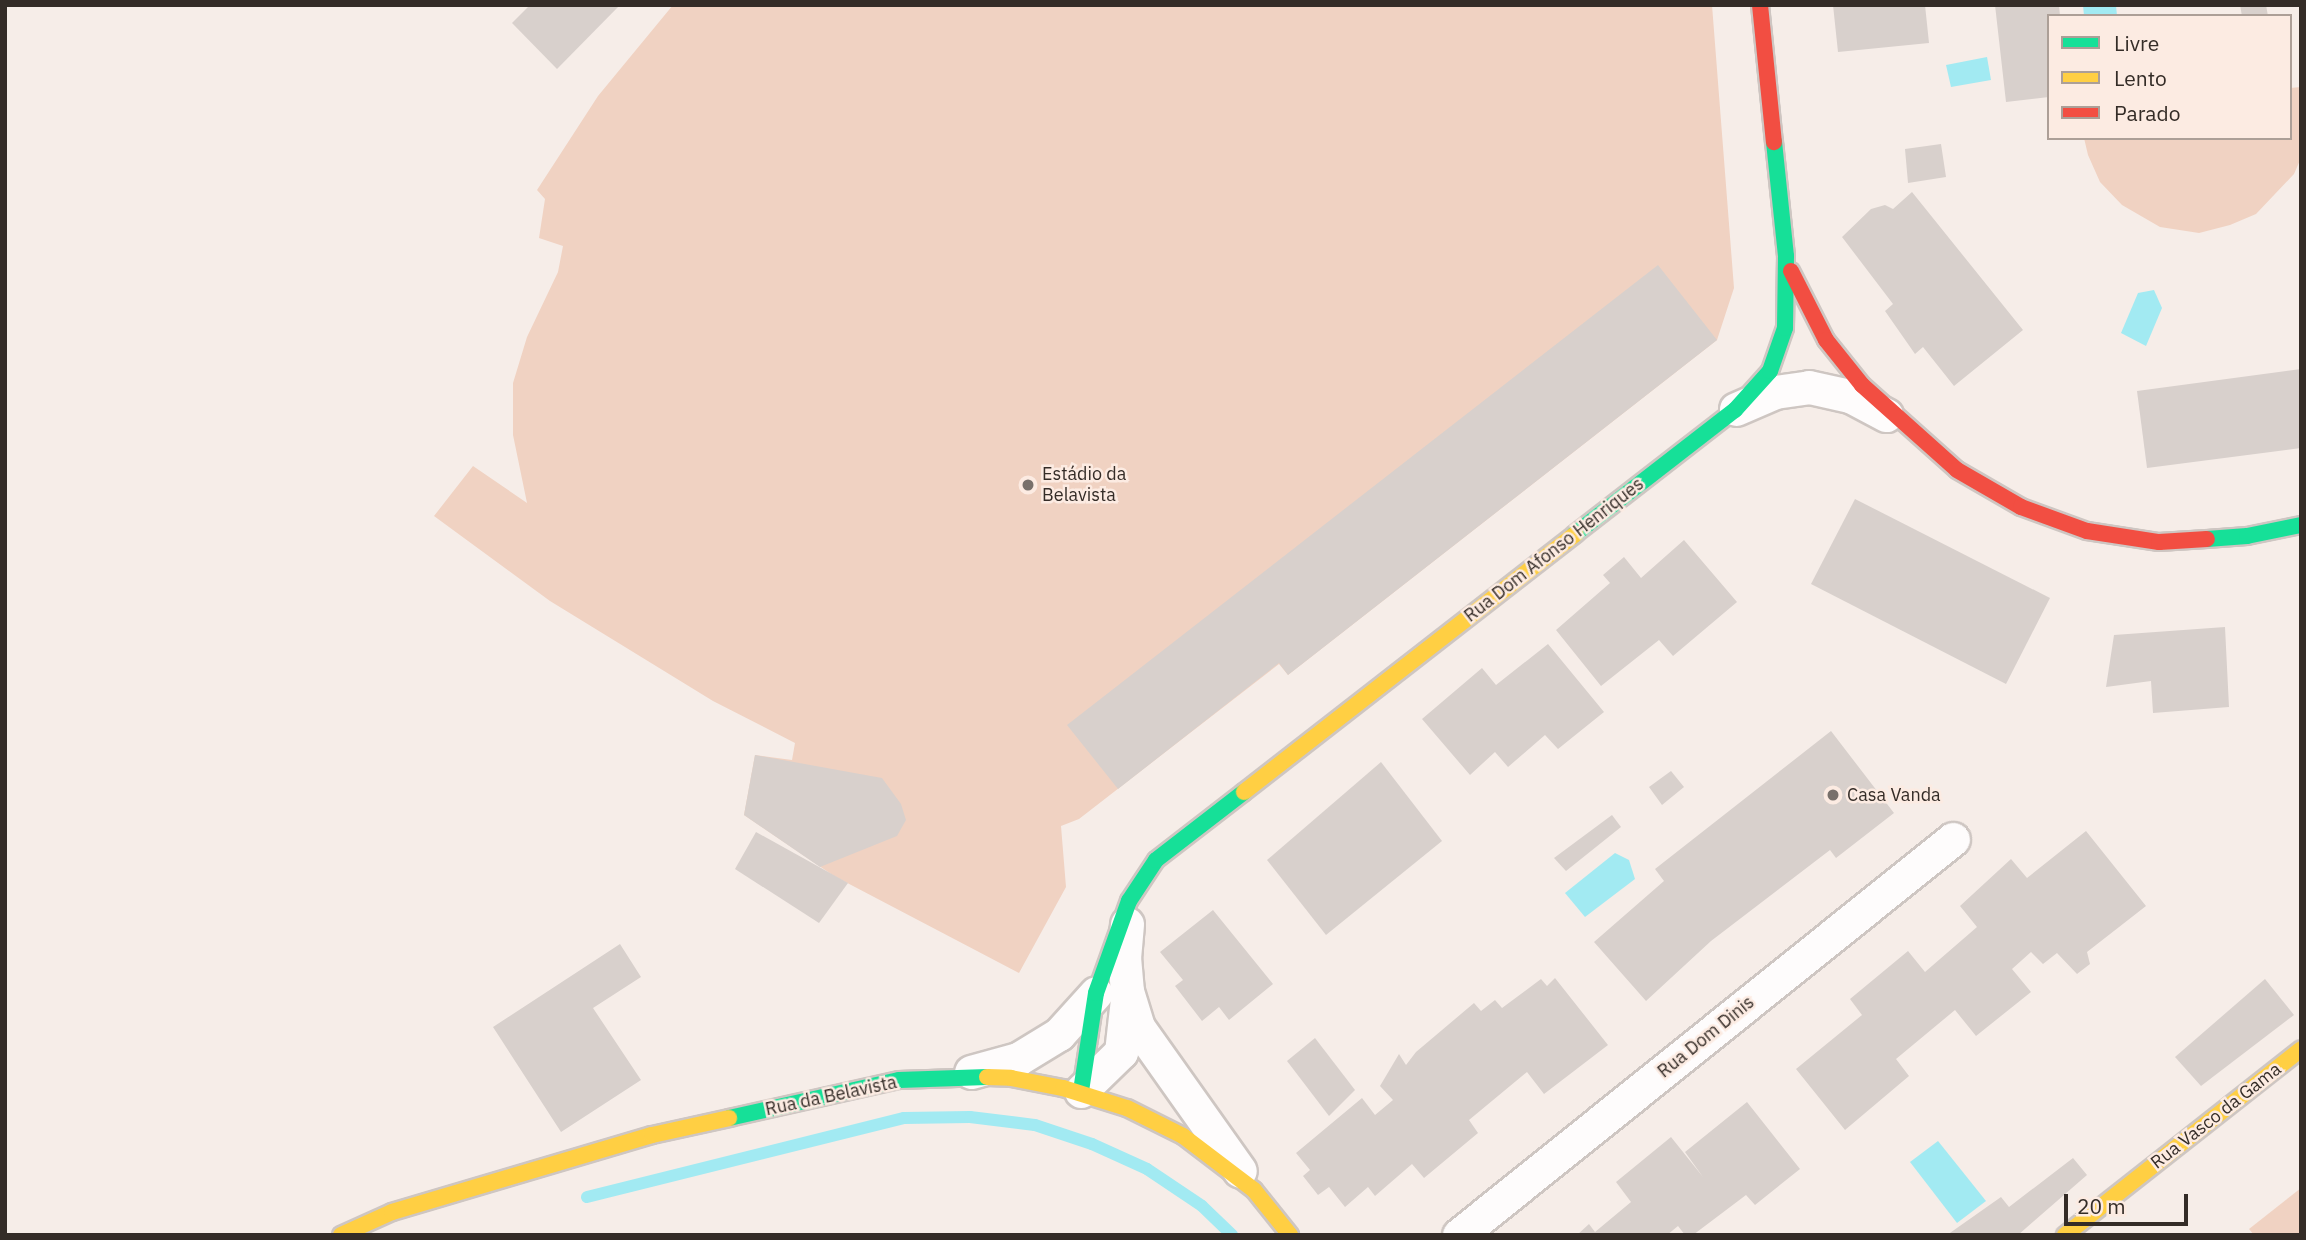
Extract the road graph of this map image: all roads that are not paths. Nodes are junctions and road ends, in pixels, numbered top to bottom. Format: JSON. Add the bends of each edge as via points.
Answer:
{"nodes":[{"id":1,"x":1760,"y":5,"type":"edge"},
{"id":2,"x":1786,"y":256,"type":"junction"},
{"id":3,"x":1735,"y":410,"type":"junction"},
{"id":4,"x":1904,"y":424,"type":"junction"},
{"id":5,"x":2301,"y":525,"type":"edge"},
{"id":6,"x":1953,"y":839,"type":"dead end"},
{"id":7,"x":1129,"y":901,"type":"joint"},
{"id":8,"x":1112,"y":992,"type":"junction"},
{"id":9,"x":2301,"y":1049,"type":"edge"},
{"id":10,"x":958,"y":1076,"type":"junction"},
{"id":11,"x":1081,"y":1091,"type":"junction"},
{"id":12,"x":1254,"y":1190,"type":"junction"},
{"id":13,"x":341,"y":1235,"type":"edge"},
{"id":14,"x":1290,"y":1235,"type":"edge"},
{"id":15,"x":1459,"y":1235,"type":"edge"},
{"id":16,"x":2065,"y":1235,"type":"edge"}],
"edges":[{"from":1,"to":2,"type":"street","name":"Rua Dom Afonso Henriques"},
{"from":2,"to":3,"type":"street","name":"Rua Dom Afonso Henriques","via":[[1786,328],[1770,370]]},
{"from":2,"to":4,"type":"street","via":[[1802,298],[1826,340],[1862,385]]},
{"from":3,"to":4,"type":"street","via":[[1775,392],[1809,387],[1850,396]]},
{"from":3,"to":7,"type":"street","name":"Rua Dom Afonso Henriques","via":[[1156,860]]},
{"from":4,"to":5,"type":"street","via":[[1957,470],[2021,507],[2087,531],[2159,542],[2248,536]]},
{"from":6,"to":15,"type":"street","name":"Rua Dom Dinis"},
{"from":7,"to":8,"type":"street","via":[[1124,957]]},
{"from":8,"to":10,"type":"street","via":[[1018,1059]]},
{"from":8,"to":11,"type":"street","via":[[1121,1052]]},
{"from":8,"to":12,"type":"street"},
{"from":9,"to":16,"type":"street","name":"Rua Vasco da Gama"},
{"from":10,"to":11,"type":"street","name":"Rua da Belavista","via":[[1011,1078]]},
{"from":10,"to":13,"type":"street","name":"Rua da Belavista","via":[[899,1080],[652,1135],[392,1213]]},
{"from":11,"to":12,"type":"street","name":"Rua da Belavista","via":[[1183,1136]]},
{"from":12,"to":14,"type":"street","name":"Rua da Belavista"}]}
